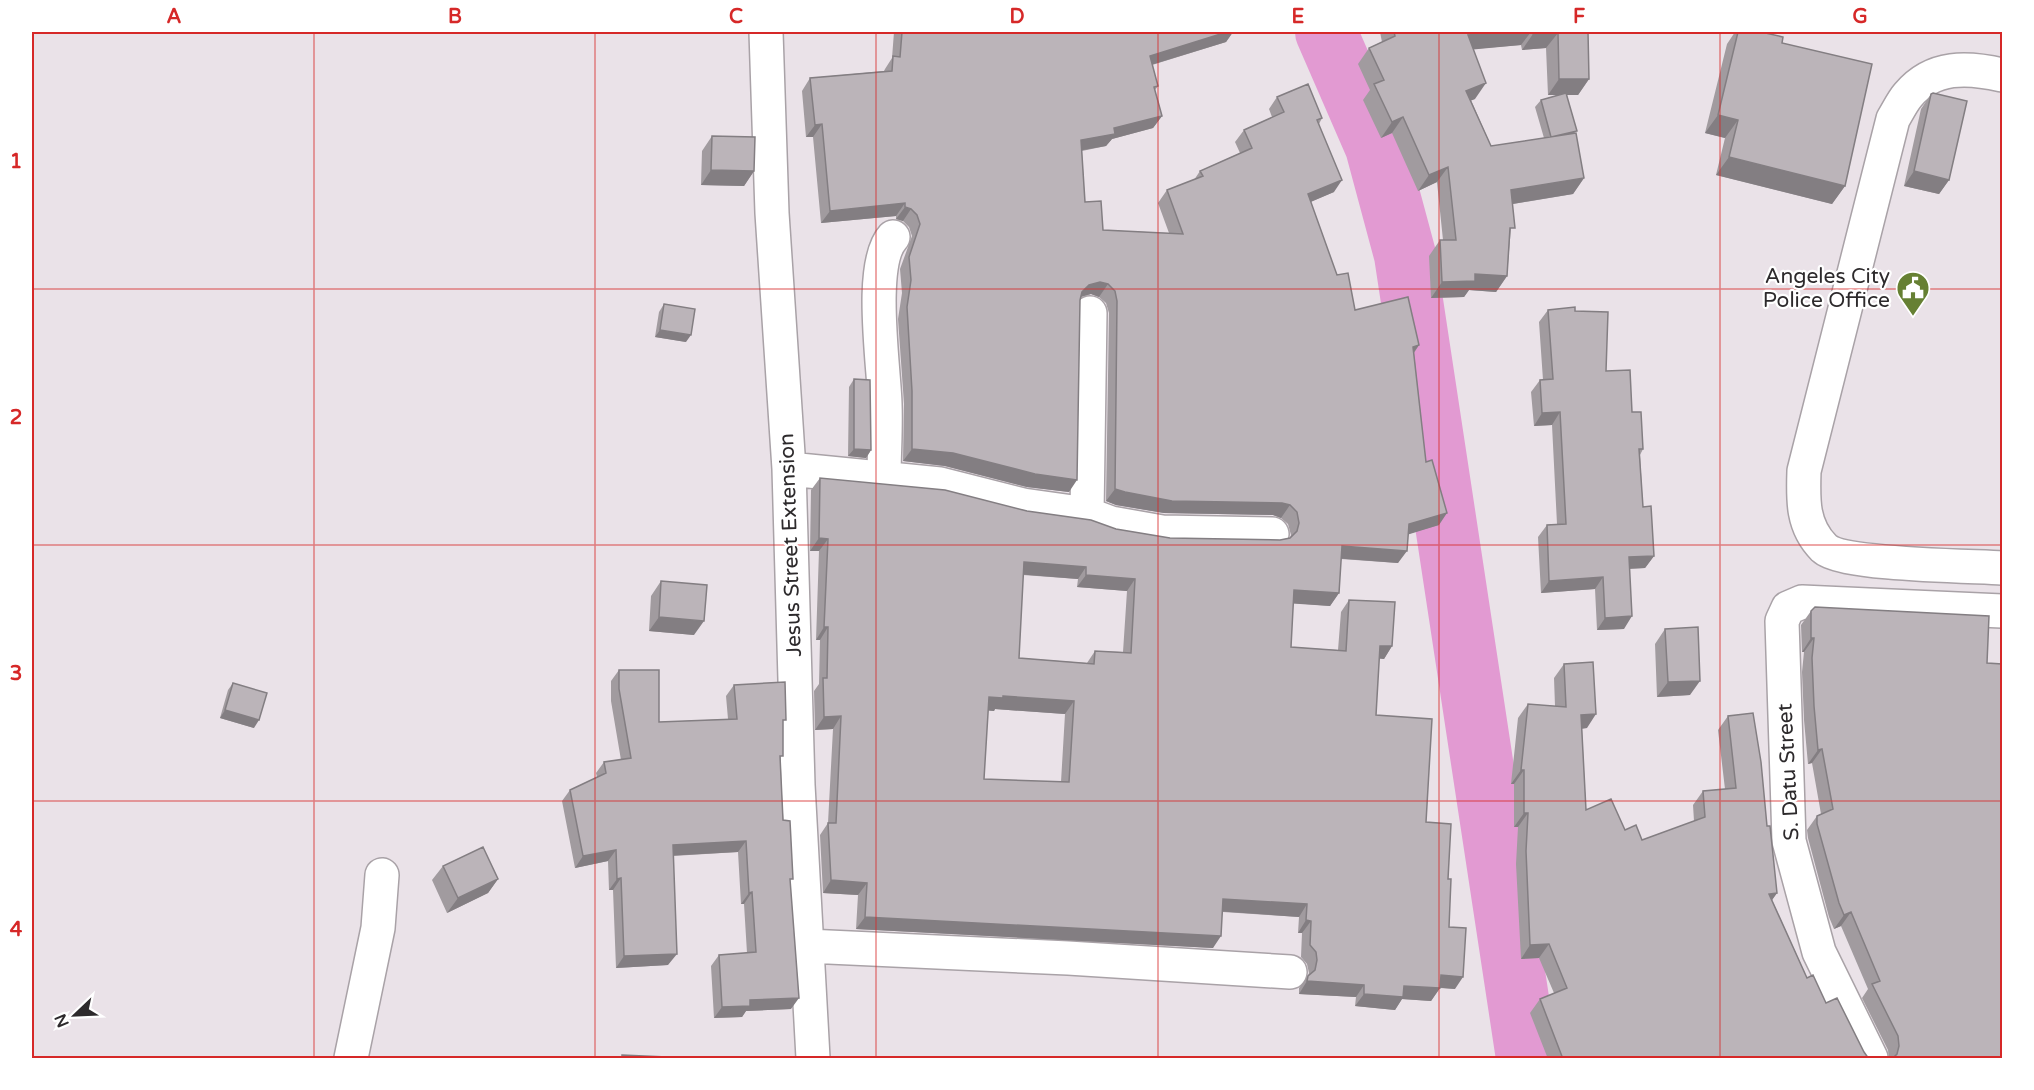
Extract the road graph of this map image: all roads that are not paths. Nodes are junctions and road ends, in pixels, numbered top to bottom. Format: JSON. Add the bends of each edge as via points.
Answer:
{"nodes":[{"id":1,"x":766,"y":32,"type":"edge"},
{"id":2,"x":2002,"y":75,"type":"edge"},
{"id":3,"x":893,"y":237,"type":"dead end"},
{"id":4,"x":1090,"y":313,"type":"dead end"},
{"id":5,"x":789,"y":469,"type":"junction"},
{"id":6,"x":884,"y":478,"type":"junction"},
{"id":7,"x":1087,"y":514,"type":"junction"},
{"id":8,"x":1272,"y":534,"type":"dead end"},
{"id":9,"x":2002,"y":568,"type":"edge"},
{"id":10,"x":2002,"y":611,"type":"edge"},
{"id":11,"x":382,"y":875,"type":"dead end"},
{"id":12,"x":807,"y":946,"type":"junction"},
{"id":13,"x":1290,"y":972,"type":"dead end"},
{"id":14,"x":351,"y":1059,"type":"edge"},
{"id":15,"x":813,"y":1059,"type":"edge"},
{"id":16,"x":1871,"y":1059,"type":"edge"}],
"edges":[{"from":1,"to":5,"type":"street","name":"Jesus Street Extension","via":[[772,213]]},
{"from":2,"to":9,"type":"street","via":[[1960,69],[1931,75],[1908,95],[1893,119],[1804,471],[1802,500],[1808,527],[1826,550],[1857,560]]},
{"from":3,"to":6,"type":"street","via":[[886,245],[879,289]]},
{"from":4,"to":7,"type":"street"},
{"from":5,"to":6,"type":"street"},
{"from":5,"to":12,"type":"street","name":"Jesus Street Extension"},
{"from":6,"to":7,"type":"street","via":[[940,484],[1023,505]]},
{"from":7,"to":8,"type":"street","via":[[1162,532]]},
{"from":10,"to":16,"type":"street","name":"S. Datu Street","via":[[1802,602],[1793,604],[1784,614],[1789,841],[1819,952]]},
{"from":11,"to":14,"type":"street","via":[[378,928]]},
{"from":12,"to":13,"type":"street"},
{"from":12,"to":15,"type":"street","name":"Jesus Street Extension"}]}
